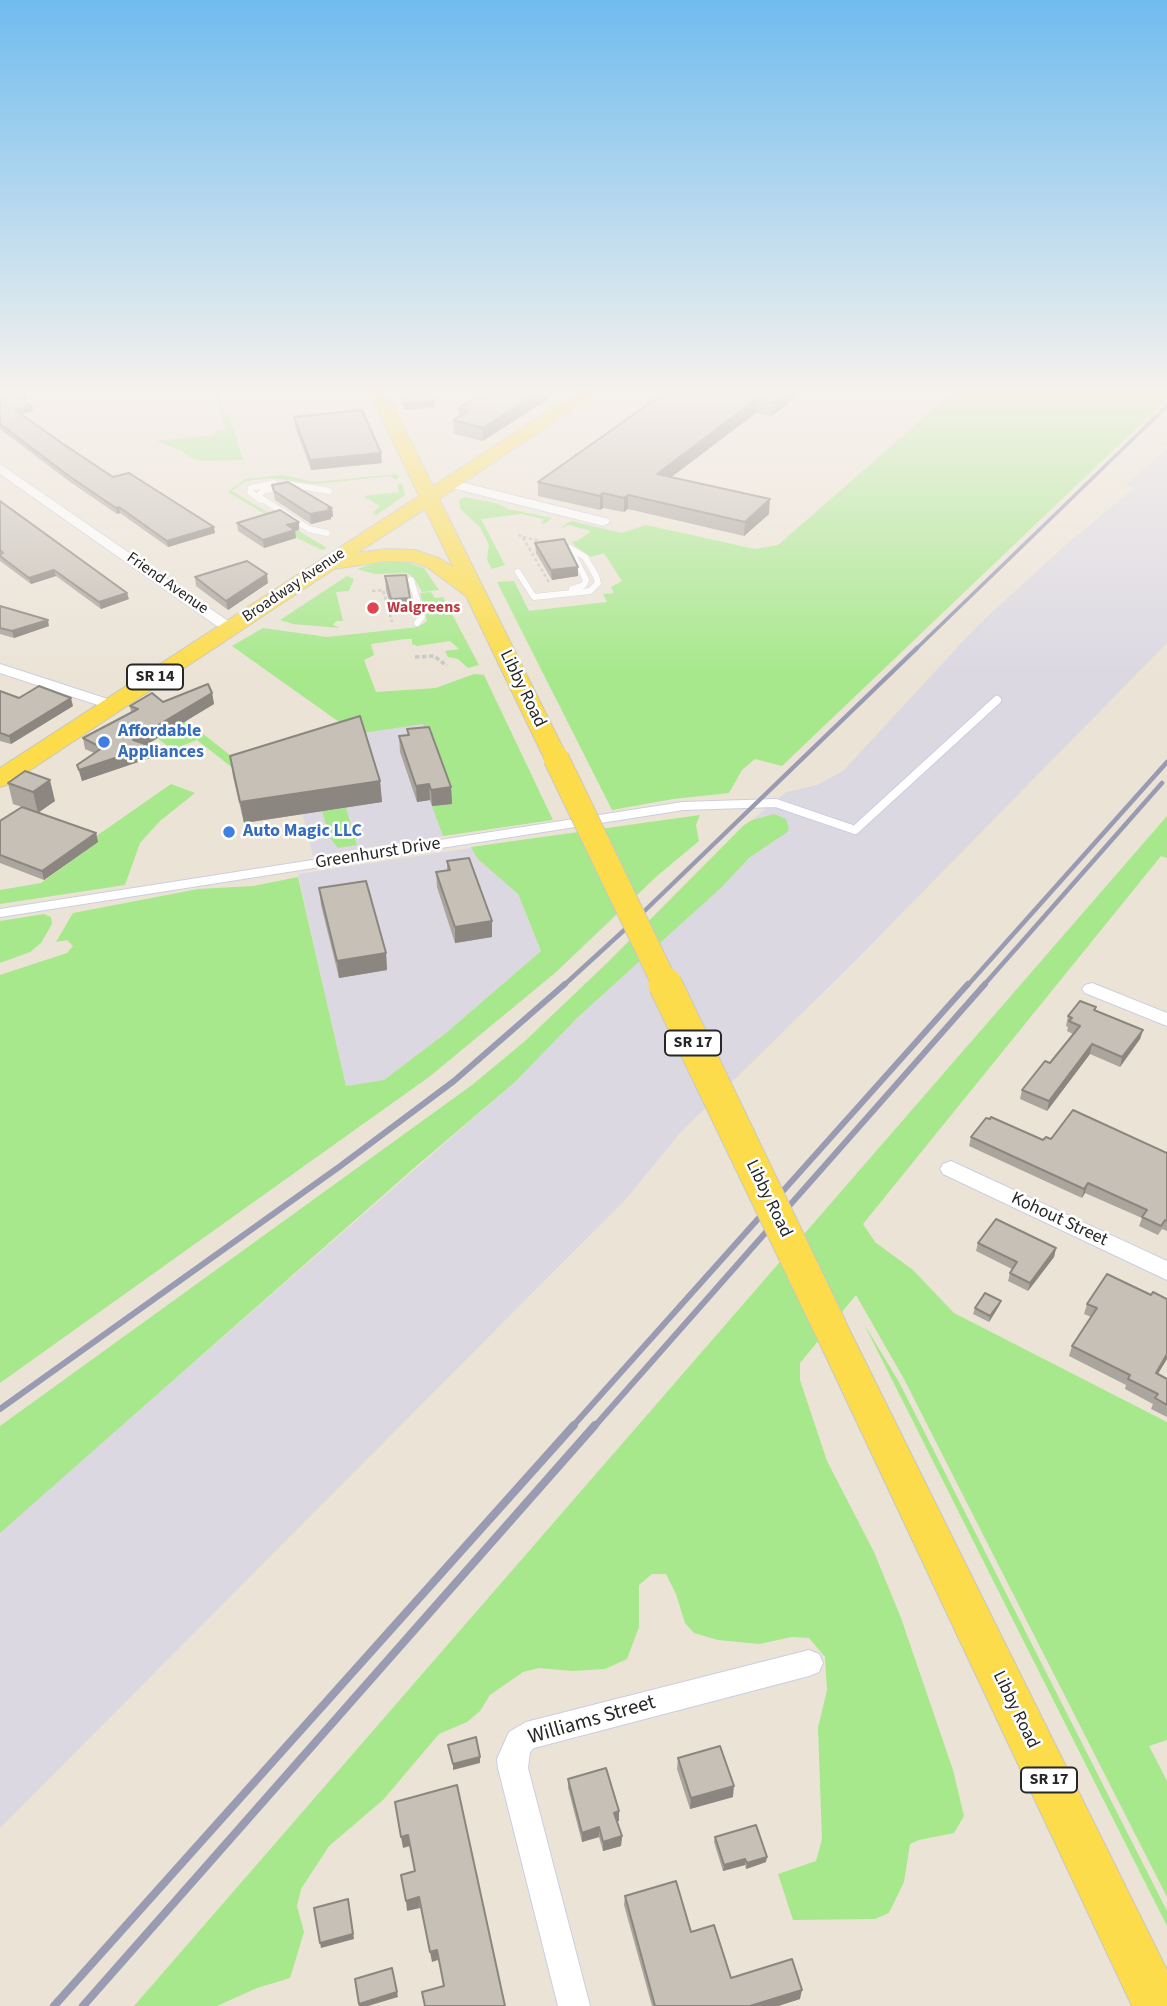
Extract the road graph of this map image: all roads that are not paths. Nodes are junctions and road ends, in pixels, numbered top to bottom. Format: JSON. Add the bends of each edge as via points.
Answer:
{"nodes":[{"id":1,"x":27,"y":487,"type":"edge"},
{"id":2,"x":278,"y":487,"type":"edge"},
{"id":3,"x":303,"y":487,"type":"edge"},
{"id":4,"x":424,"y":487,"type":"edge"},
{"id":5,"x":448,"y":487,"type":"edge"},
{"id":6,"x":462,"y":487,"type":"edge"},
{"id":7,"x":329,"y":491,"type":"dead end"},
{"id":8,"x":430,"y":498,"type":"junction"},
{"id":9,"x":604,"y":522,"type":"dead end"},
{"id":10,"x":327,"y":533,"type":"dead end"},
{"id":11,"x":326,"y":565,"type":"junction"},
{"id":12,"x":518,"y":572,"type":"dead end"},
{"id":13,"x":411,"y":580,"type":"dead end"},
{"id":14,"x":530,"y":594,"type":"junction"},
{"id":15,"x":476,"y":596,"type":"junction"},
{"id":16,"x":417,"y":623,"type":"dead end"},
{"id":17,"x":229,"y":628,"type":"junction"},
{"id":18,"x":0,"y":668,"type":"edge"},
{"id":19,"x":997,"y":701,"type":"dead end"},
{"id":20,"x":113,"y":705,"type":"junction"},
{"id":21,"x":0,"y":779,"type":"edge"},
{"id":22,"x":0,"y":913,"type":"edge"},
{"id":23,"x":1091,"y":989,"type":"dead end"},
{"id":24,"x":1167,"y":1020,"type":"edge"},
{"id":25,"x":951,"y":1169,"type":"dead end"},
{"id":26,"x":1167,"y":1271,"type":"edge"},
{"id":27,"x":809,"y":1663,"type":"dead end"},
{"id":28,"x":574,"y":2006,"type":"edge"},
{"id":29,"x":1158,"y":2006,"type":"edge"}],
"edges":[{"from":1,"to":17,"type":"street","name":"Friend Avenue"},
{"from":2,"to":10,"type":"lane","via":[[262,491],[261,500],[309,529]]},
{"from":3,"to":7,"type":"lane"},
{"from":4,"to":8,"type":"main road","name":"Libby Road","number":"SR 17"},
{"from":5,"to":8,"type":"main road","name":"Broadway Avenue","number":"SR 14"},
{"from":6,"to":9,"type":"street"},
{"from":8,"to":11,"type":"main road","name":"Broadway Avenue","number":"SR 14"},
{"from":8,"to":15,"type":"main road","name":"Libby Road","number":"SR 17"},
{"from":11,"to":15,"type":"main road","via":[[386,555],[415,556],[434,563]]},
{"from":11,"to":17,"type":"main road","name":"Broadway Avenue","number":"SR 14"},
{"from":12,"to":14,"type":"lane"},
{"from":13,"to":16,"type":"lane","via":[[422,617]]},
{"from":14,"to":14,"type":"lane","via":[[579,588],[586,582],[570,548],[585,557],[598,579],[597,586],[578,594],[540,598]]},
{"from":15,"to":29,"type":"main road","name":"Libby Road","number":"SR 17","bridge":true},
{"from":17,"to":20,"type":"main road","name":"Broadway Avenue","number":"SR 14"},
{"from":18,"to":20,"type":"street"},
{"from":19,"to":22,"type":"lane","name":"Greenhurst Drive","via":[[855,830],[776,803],[706,804]]},
{"from":20,"to":21,"type":"main road","name":"Broadway Avenue","number":"SR 14"},
{"from":23,"to":24,"type":"street"},
{"from":25,"to":26,"type":"street","name":"Kohout Street"},
{"from":27,"to":28,"type":"street","name":"Williams Street","via":[[526,1736],[519,1742],[513,1768]]}]}
